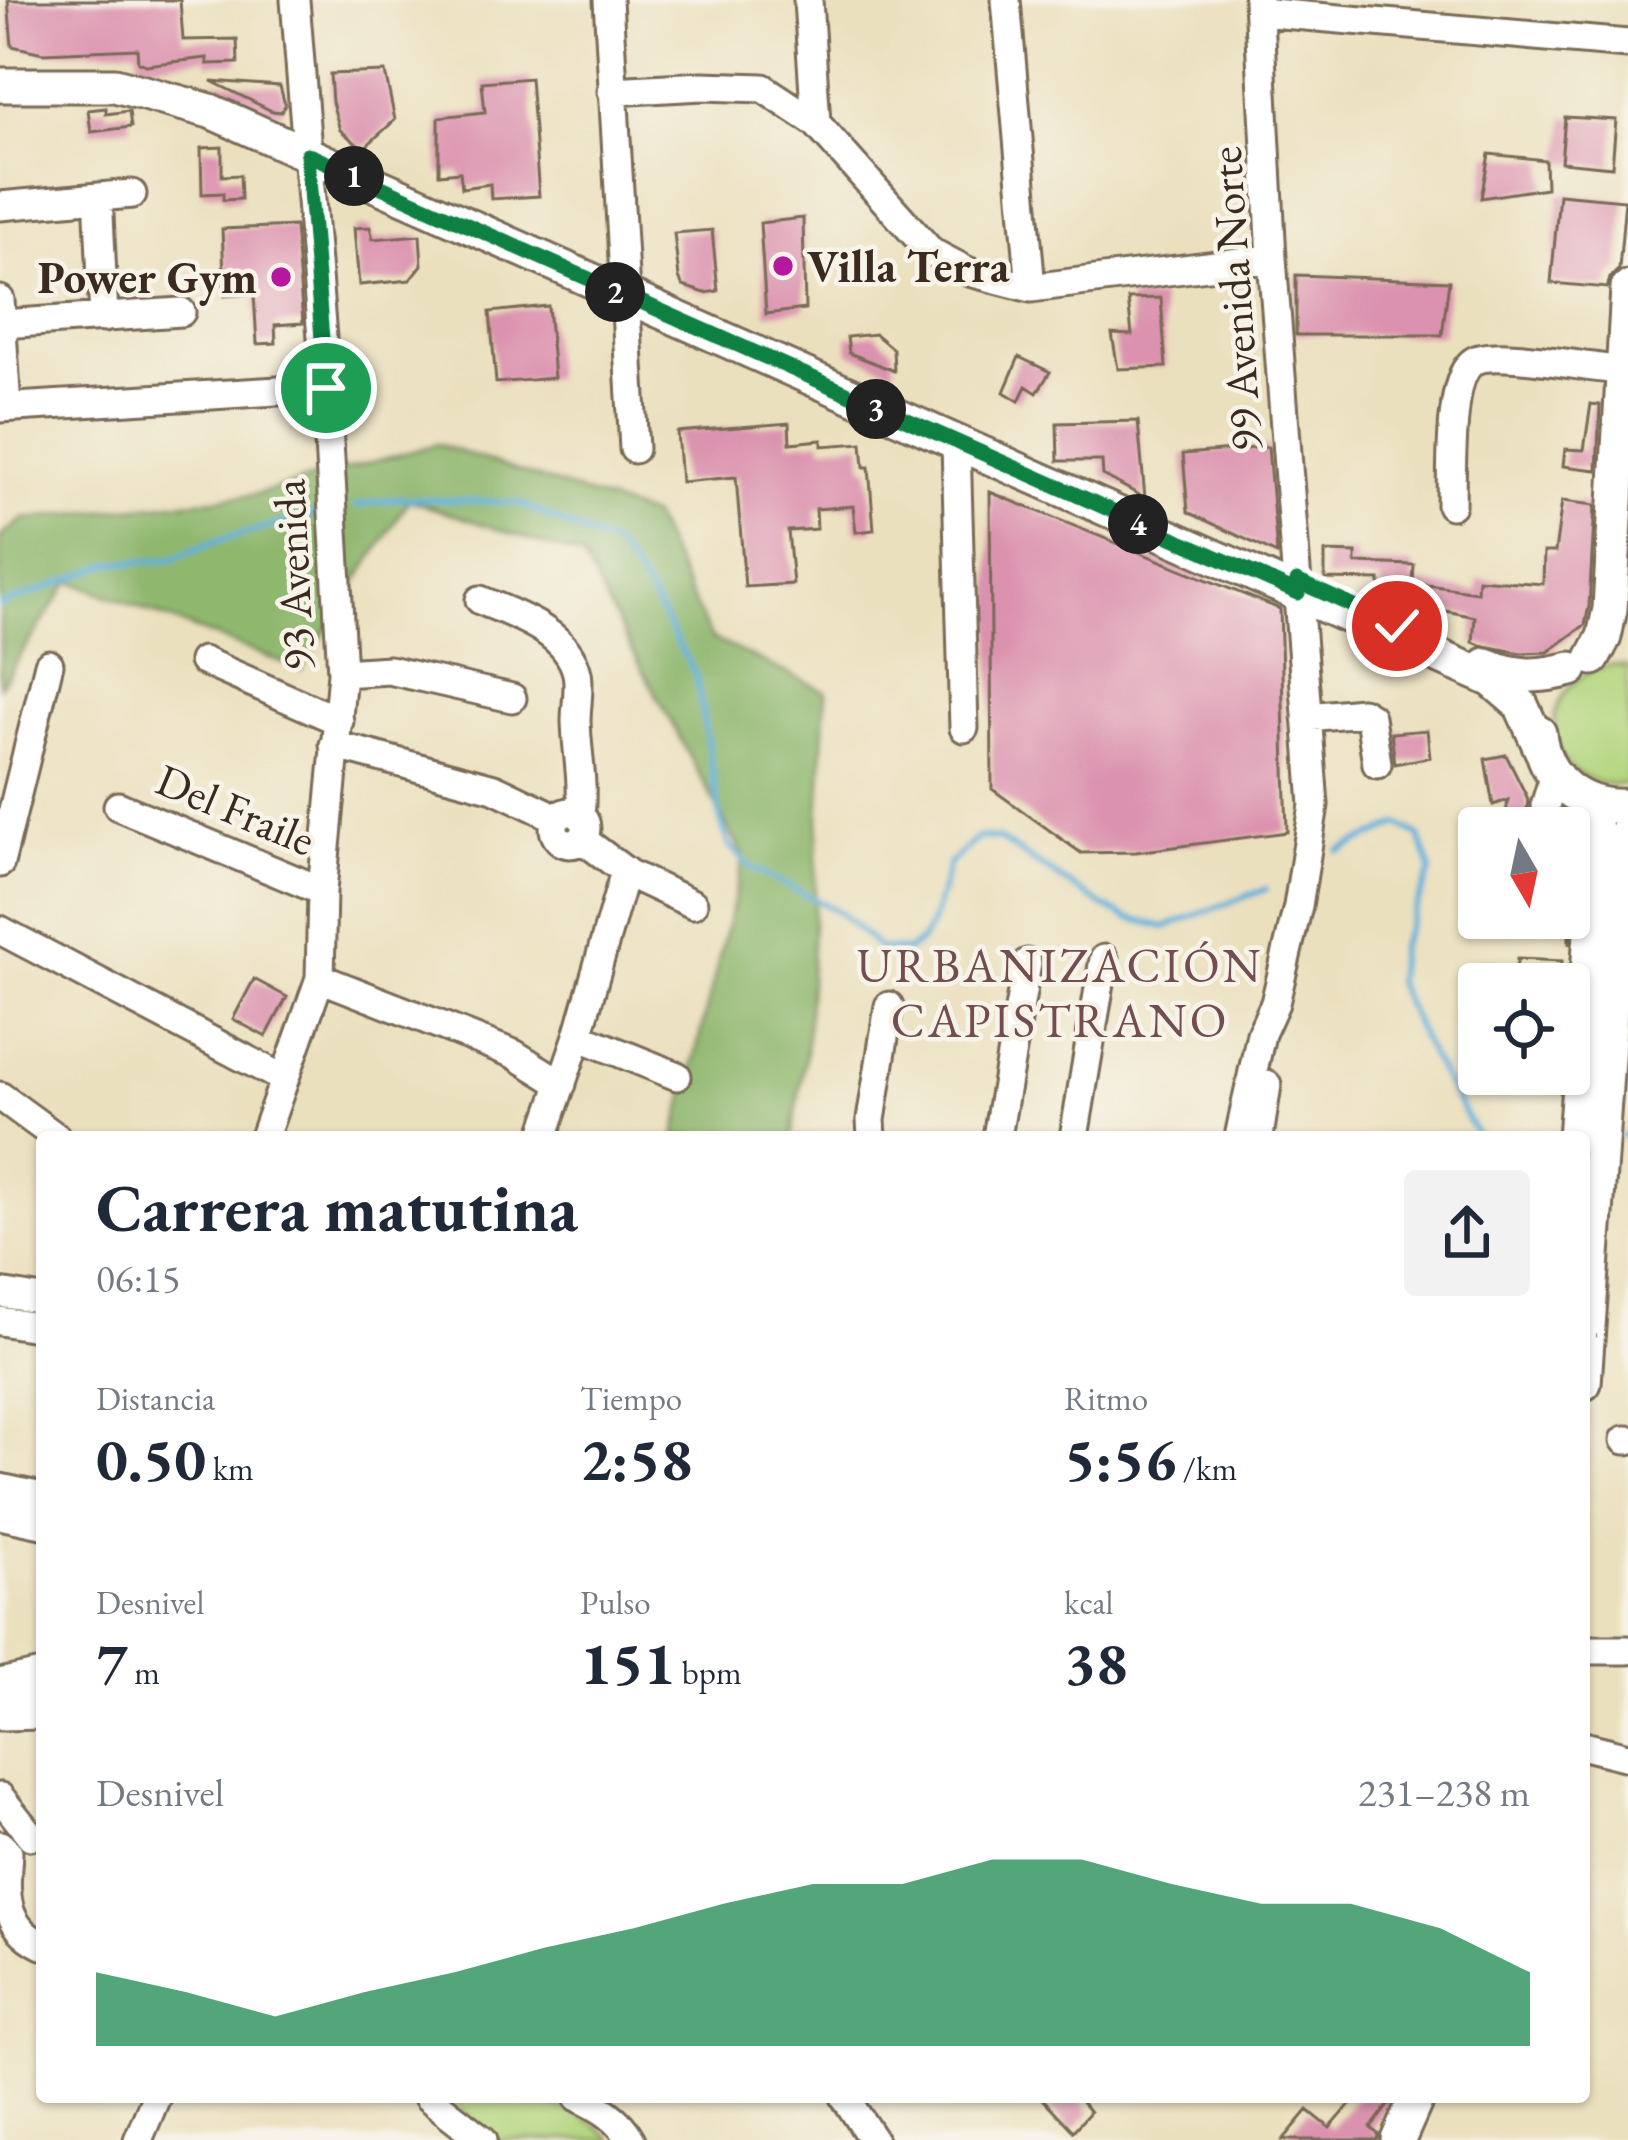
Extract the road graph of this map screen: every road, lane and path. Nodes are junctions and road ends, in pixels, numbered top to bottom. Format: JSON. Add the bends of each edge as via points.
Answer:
{"nodes":[{"id":1,"x":295,"y":0,"type":"edge"},
{"id":2,"x":608,"y":0,"type":"edge"},
{"id":3,"x":808,"y":0,"type":"edge"},
{"id":4,"x":1006,"y":0,"type":"edge"},
{"id":5,"x":1258,"y":6,"type":"edge"},
{"id":6,"x":1628,"y":44,"type":"edge"},
{"id":7,"x":0,"y":75,"type":"edge"},
{"id":8,"x":0,"y":86,"type":"edge"},
{"id":9,"x":612,"y":91,"type":"junction"},
{"id":10,"x":816,"y":123,"type":"junction"},
{"id":11,"x":307,"y":148,"type":"junction"},
{"id":12,"x":132,"y":194,"type":"dead end"},
{"id":13,"x":0,"y":206,"type":"edge"},
{"id":14,"x":99,"y":215,"type":"dead end"},
{"id":15,"x":1272,"y":258,"type":"junction"},
{"id":16,"x":622,"y":288,"type":"junction"},
{"id":17,"x":1031,"y":288,"type":"junction"},
{"id":18,"x":1628,"y":288,"type":"edge"},
{"id":19,"x":0,"y":300,"type":"edge"},
{"id":20,"x":182,"y":312,"type":"dead end"},
{"id":21,"x":104,"y":318,"type":"junction"},
{"id":22,"x":2,"y":324,"type":"edge"},
{"id":23,"x":1622,"y":370,"type":"junction"},
{"id":24,"x":326,"y":388,"type":"junction"},
{"id":25,"x":3,"y":408,"type":"edge"},
{"id":26,"x":956,"y":445,"type":"junction"},
{"id":27,"x":634,"y":449,"type":"dead end"},
{"id":28,"x":1451,"y":505,"type":"dead end"},
{"id":29,"x":1297,"y":587,"type":"junction"},
{"id":30,"x":480,"y":600,"type":"dead end"},
{"id":31,"x":1628,"y":655,"type":"edge"},
{"id":32,"x":202,"y":662,"type":"dead end"},
{"id":33,"x":1582,"y":663,"type":"junction"},
{"id":34,"x":49,"y":664,"type":"dead end"},
{"id":35,"x":342,"y":673,"type":"junction"},
{"id":36,"x":512,"y":698,"type":"dead end"},
{"id":37,"x":1307,"y":716,"type":"junction"},
{"id":38,"x":964,"y":728,"type":"dead end"},
{"id":39,"x":336,"y":733,"type":"junction"},
{"id":40,"x":1376,"y":764,"type":"dead end"},
{"id":41,"x":1547,"y":777,"type":"junction"},
{"id":42,"x":1583,"y":800,"type":"junction"},
{"id":43,"x":118,"y":806,"type":"dead end"},
{"id":44,"x":1628,"y":806,"type":"edge"},
{"id":45,"x":573,"y":824,"type":"junction"},
{"id":46,"x":1628,"y":827,"type":"edge"},
{"id":47,"x":0,"y":863,"type":"edge"},
{"id":48,"x":625,"y":871,"type":"junction"},
{"id":49,"x":322,"y":890,"type":"junction"},
{"id":50,"x":693,"y":904,"type":"dead end"},
{"id":51,"x":0,"y":930,"type":"edge"},
{"id":52,"x":1104,"y":959,"type":"dead end"},
{"id":53,"x":1027,"y":963,"type":"dead end"},
{"id":54,"x":320,"y":978,"type":"junction"},
{"id":55,"x":1275,"y":1003,"type":"junction"},
{"id":56,"x":889,"y":1006,"type":"dead end"},
{"id":57,"x":578,"y":1036,"type":"junction"},
{"id":58,"x":677,"y":1076,"type":"dead end"},
{"id":59,"x":282,"y":1078,"type":"junction"},
{"id":60,"x":562,"y":1084,"type":"junction"},
{"id":61,"x":0,"y":1096,"type":"edge"},
{"id":62,"x":48,"y":1131,"type":"edge"},
{"id":63,"x":273,"y":1131,"type":"edge"},
{"id":64,"x":545,"y":1131,"type":"edge"},
{"id":65,"x":872,"y":1131,"type":"edge"},
{"id":66,"x":998,"y":1131,"type":"edge"},
{"id":67,"x":1075,"y":1131,"type":"edge"},
{"id":68,"x":1240,"y":1131,"type":"edge"},
{"id":69,"x":1260,"y":1131,"type":"edge"},
{"id":70,"x":1576,"y":1131,"type":"edge"},
{"id":71,"x":0,"y":1293,"type":"edge"},
{"id":72,"x":36,"y":1299,"type":"edge"},
{"id":73,"x":1590,"y":1299,"type":"edge"},
{"id":74,"x":0,"y":1321,"type":"edge"},
{"id":75,"x":36,"y":1327,"type":"edge"},
{"id":76,"x":1590,"y":1336,"type":"edge"},
{"id":77,"x":1597,"y":1336,"type":"dead end"},
{"id":78,"x":0,"y":1488,"type":"edge"},
{"id":79,"x":36,"y":1496,"type":"edge"},
{"id":80,"x":0,"y":1515,"type":"edge"},
{"id":81,"x":36,"y":1523,"type":"edge"},
{"id":82,"x":1590,"y":1650,"type":"edge"},
{"id":83,"x":1628,"y":1650,"type":"edge"},
{"id":84,"x":36,"y":1678,"type":"edge"},
{"id":85,"x":0,"y":1686,"type":"edge"},
{"id":86,"x":36,"y":1712,"type":"edge"},
{"id":87,"x":0,"y":1713,"type":"edge"},
{"id":88,"x":1590,"y":1748,"type":"edge"},
{"id":89,"x":1628,"y":1757,"type":"edge"},
{"id":90,"x":0,"y":1796,"type":"edge"},
{"id":91,"x":36,"y":1832,"type":"edge"},
{"id":92,"x":36,"y":1833,"type":"edge"},
{"id":93,"x":4,"y":1849,"type":"edge"},
{"id":94,"x":36,"y":1942,"type":"edge"},
{"id":95,"x":153,"y":2103,"type":"edge"},
{"id":96,"x":441,"y":2103,"type":"edge"},
{"id":97,"x":590,"y":2103,"type":"edge"},
{"id":98,"x":853,"y":2103,"type":"edge"},
{"id":99,"x":1414,"y":2103,"type":"edge"},
{"id":100,"x":1437,"y":2103,"type":"edge"},
{"id":101,"x":138,"y":2140,"type":"edge"},
{"id":102,"x":482,"y":2140,"type":"edge"},
{"id":103,"x":631,"y":2140,"type":"edge"},
{"id":104,"x":873,"y":2140,"type":"edge"},
{"id":105,"x":1398,"y":2140,"type":"edge"},
{"id":106,"x":1422,"y":2140,"type":"edge"}],
"edges":[{"from":1,"to":11,"type":"street","name":"93 Avenida"},
{"from":2,"to":9,"type":"street"},
{"from":3,"to":10,"type":"street"},
{"from":4,"to":17,"type":"street"},
{"from":5,"to":6,"type":"street"},
{"from":5,"to":15,"type":"street","name":"99 Avenida Norte"},
{"from":7,"to":11,"type":"main road","via":[[139,77],[215,100]]},
{"from":8,"to":11,"type":"main road","via":[[143,91]]},
{"from":9,"to":10,"type":"street","via":[[763,88]]},
{"from":9,"to":16,"type":"street"},
{"from":10,"to":17,"type":"street","via":[[931,252]]},
{"from":11,"to":16,"type":"main road"},
{"from":11,"to":24,"type":"street","name":"93 Avenida"},
{"from":12,"to":13,"type":"street"},
{"from":14,"to":21,"type":"street"},
{"from":15,"to":17,"type":"street"},
{"from":15,"to":29,"type":"street","name":"99 Avenida Norte"},
{"from":16,"to":26,"type":"main road"},
{"from":16,"to":27,"type":"street"},
{"from":16,"to":29,"type":"main road"},
{"from":18,"to":23,"type":"main road"},
{"from":19,"to":22,"type":"street"},
{"from":20,"to":21,"type":"street"},
{"from":21,"to":22,"type":"street"},
{"from":22,"to":25,"type":"street"},
{"from":23,"to":28,"type":"street","via":[[1495,355],[1474,361],[1456,398]]},
{"from":23,"to":33,"type":"main road","via":[[1610,609],[1604,637]]},
{"from":24,"to":25,"type":"street"},
{"from":24,"to":35,"type":"street","name":"93 Avenida"},
{"from":26,"to":29,"type":"main road"},
{"from":26,"to":38,"type":"street"},
{"from":29,"to":33,"type":"main road","via":[[1509,674],[1545,676]]},
{"from":29,"to":37,"type":"street","name":"99 Avenida Norte"},
{"from":29,"to":41,"type":"main road","via":[[1504,687],[1521,705]]},
{"from":30,"to":45,"type":"street","via":[[534,623],[577,672],[584,782]]},
{"from":31,"to":33,"type":"main road"},
{"from":32,"to":39,"type":"street"},
{"from":33,"to":41,"type":"main road","via":[[1546,700],[1539,730]]},
{"from":34,"to":47,"type":"street"},
{"from":35,"to":36,"type":"street","via":[[389,670]]},
{"from":35,"to":39,"type":"street","name":"93 Avenida"},
{"from":37,"to":40,"type":"street","via":[[1362,712],[1370,718]]},
{"from":37,"to":55,"type":"street","name":"99 Avenida Norte","via":[[1314,805]]},
{"from":39,"to":45,"type":"street"},
{"from":39,"to":49,"type":"street","name":"93 Avenida"},
{"from":41,"to":42,"type":"main road"},
{"from":42,"to":44,"type":"main road"},
{"from":42,"to":70,"type":"main road","via":[[1598,845]]},
{"from":43,"to":49,"type":"street","name":"Del Fraile"},
{"from":45,"to":48,"type":"street"},
{"from":46,"to":73,"type":"main road"},
{"from":48,"to":50,"type":"street"},
{"from":48,"to":57,"type":"street"},
{"from":49,"to":54,"type":"street","name":"93 Avenida"},
{"from":51,"to":59,"type":"street"},
{"from":52,"to":67,"type":"street"},
{"from":53,"to":66,"type":"street"},
{"from":54,"to":59,"type":"street","name":"93 Avenida"},
{"from":54,"to":60,"type":"street","via":[[514,1054]]},
{"from":55,"to":68,"type":"street"},
{"from":55,"to":69,"type":"street"},
{"from":56,"to":65,"type":"street"},
{"from":57,"to":58,"type":"street"},
{"from":57,"to":60,"type":"street"},
{"from":59,"to":63,"type":"street","name":"93 Avenida"},
{"from":60,"to":64,"type":"street"},
{"from":61,"to":62,"type":"street"},
{"from":71,"to":72,"type":"street"},
{"from":74,"to":75,"type":"street"},
{"from":76,"to":77,"type":"path","bridge":true},
{"from":78,"to":79,"type":"street"},
{"from":80,"to":81,"type":"street"},
{"from":82,"to":83,"type":"street"},
{"from":84,"to":85,"type":"main road"},
{"from":86,"to":87,"type":"main road"},
{"from":88,"to":89,"type":"street"},
{"from":90,"to":91,"type":"street"},
{"from":92,"to":93,"type":"street"},
{"from":93,"to":94,"type":"street","via":[[12,1918]]},
{"from":95,"to":101,"type":"street"},
{"from":96,"to":102,"type":"street"},
{"from":97,"to":103,"type":"street"},
{"from":98,"to":104,"type":"street"},
{"from":99,"to":105,"type":"main road"},
{"from":100,"to":106,"type":"main road"}]}
